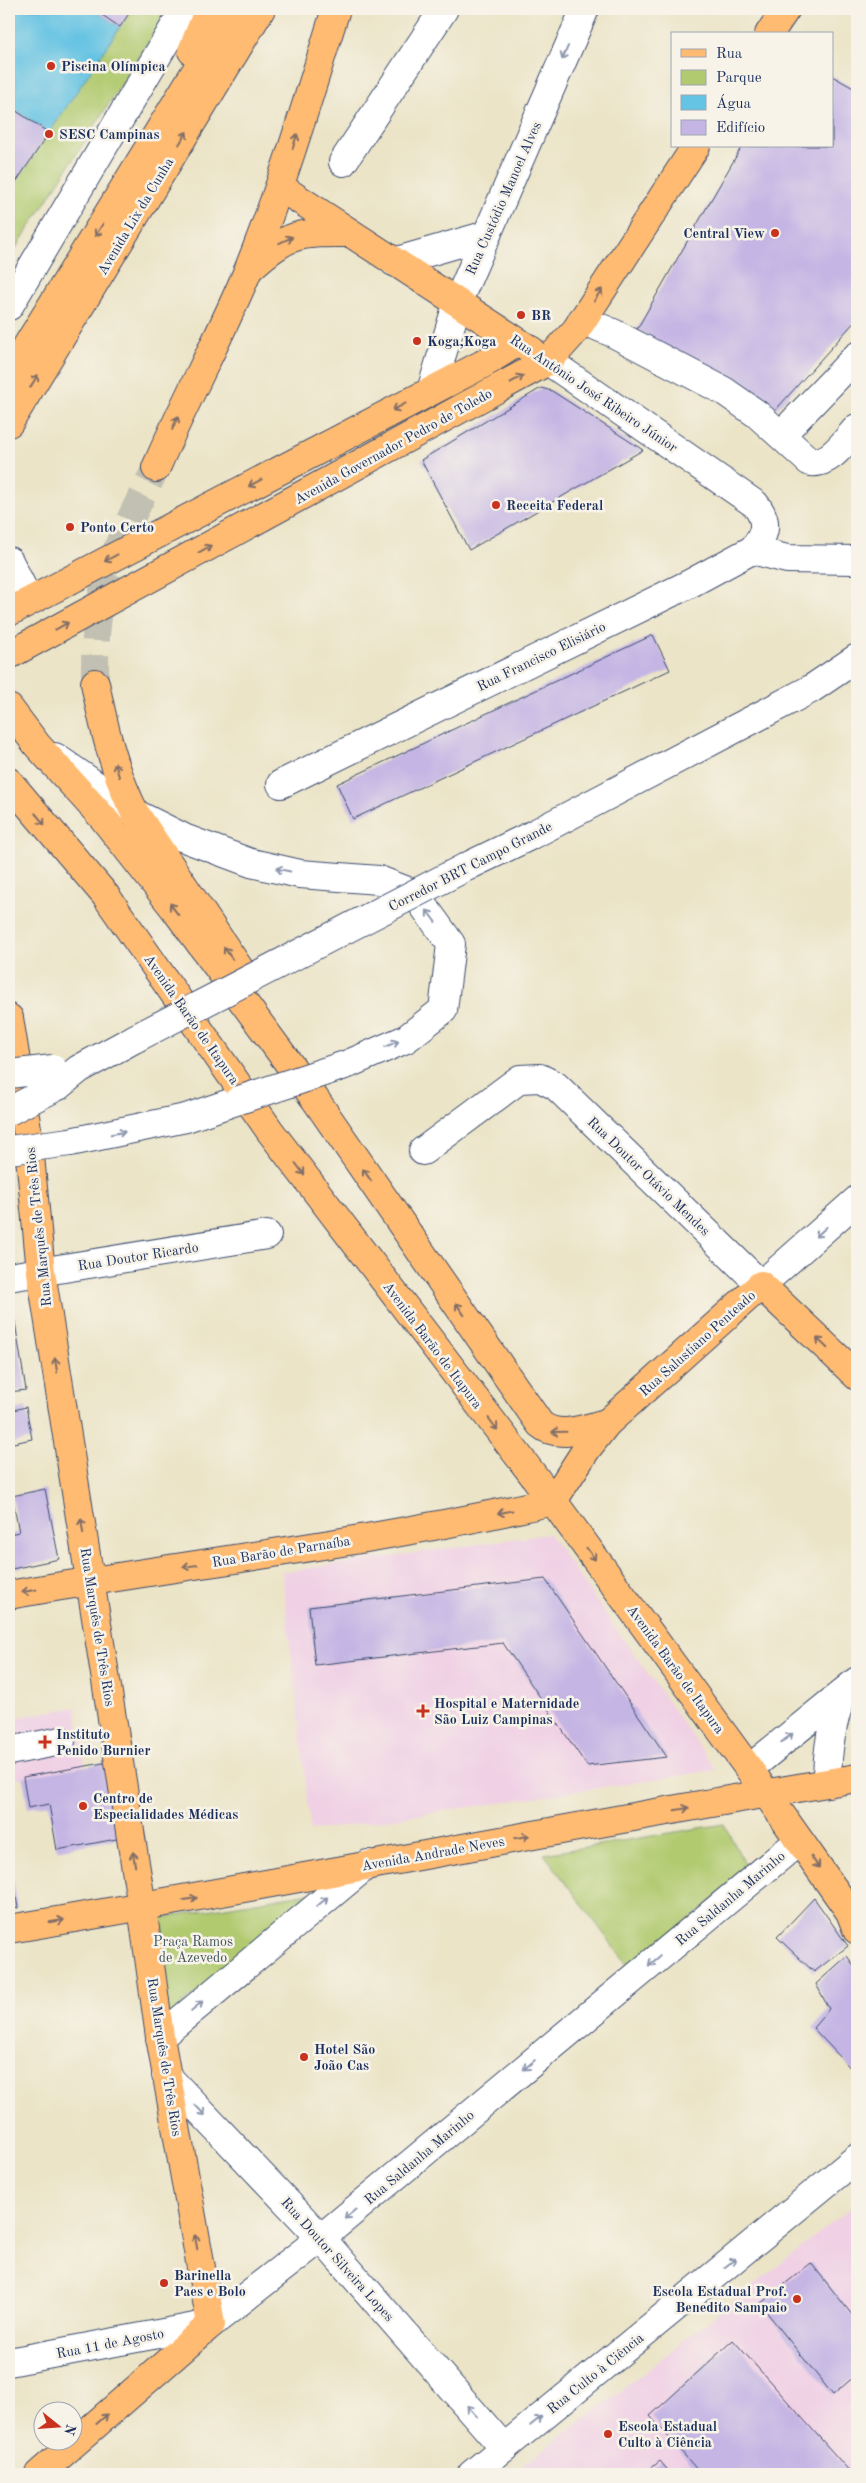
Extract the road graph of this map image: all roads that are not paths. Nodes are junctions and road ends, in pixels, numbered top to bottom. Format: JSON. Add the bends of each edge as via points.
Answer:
{"nodes":[{"id":1,"x":185,"y":9,"type":"edge"},
{"id":2,"x":209,"y":9,"type":"edge"},
{"id":3,"x":234,"y":9,"type":"edge"},
{"id":4,"x":261,"y":9,"type":"edge"},
{"id":5,"x":336,"y":9,"type":"edge"},
{"id":6,"x":444,"y":9,"type":"edge"},
{"id":7,"x":585,"y":9,"type":"edge"},
{"id":8,"x":786,"y":9,"type":"edge"},
{"id":9,"x":770,"y":32,"type":"edge"},
{"id":10,"x":695,"y":148,"type":"edge"},
{"id":11,"x":343,"y":162,"type":"dead end"},
{"id":12,"x":280,"y":187,"type":"junction"},
{"id":13,"x":122,"y":193,"type":"junction"},
{"id":14,"x":349,"y":233,"type":"junction"},
{"id":15,"x":487,"y":234,"type":"junction"},
{"id":16,"x":394,"y":262,"type":"junction"},
{"id":17,"x":248,"y":270,"type":"junction"},
{"id":18,"x":458,"y":301,"type":"junction"},
{"id":19,"x":9,"y":306,"type":"edge"},
{"id":20,"x":582,"y":320,"type":"junction"},
{"id":21,"x":518,"y":342,"type":"junction"},
{"id":22,"x":857,"y":356,"type":"edge"},
{"id":23,"x":548,"y":362,"type":"junction"},
{"id":24,"x":9,"y":374,"type":"edge"},
{"id":25,"x":431,"y":391,"type":"junction"},
{"id":26,"x":9,"y":423,"type":"edge"},
{"id":27,"x":857,"y":428,"type":"edge"},
{"id":28,"x":781,"y":435,"type":"junction"},
{"id":29,"x":156,"y":468,"type":"tunnel mouth"},
{"id":30,"x":752,"y":550,"type":"junction"},
{"id":31,"x":857,"y":560,"type":"edge"},
{"id":32,"x":9,"y":561,"type":"edge"},
{"id":33,"x":19,"y":606,"type":"edge"},
{"id":34,"x":14,"y":653,"type":"edge"},
{"id":35,"x":857,"y":658,"type":"edge"},
{"id":36,"x":95,"y":683,"type":"tunnel mouth"},
{"id":37,"x":9,"y":708,"type":"edge"},
{"id":38,"x":37,"y":745,"type":"junction"},
{"id":39,"x":9,"y":782,"type":"edge"},
{"id":40,"x":281,"y":784,"type":"dead end"},
{"id":41,"x":135,"y":813,"type":"junction"},
{"id":42,"x":9,"y":1018,"type":"edge"},
{"id":43,"x":272,"y":1042,"type":"junction"},
{"id":44,"x":10,"y":1060,"type":"edge"},
{"id":45,"x":63,"y":1075,"type":"junction"},
{"id":46,"x":9,"y":1110,"type":"edge"},
{"id":47,"x":9,"y":1150,"type":"edge"},
{"id":48,"x":422,"y":1151,"type":"dead end"},
{"id":49,"x":857,"y":1200,"type":"edge"},
{"id":50,"x":267,"y":1235,"type":"dead end"},
{"id":51,"x":41,"y":1272,"type":"junction"},
{"id":52,"x":9,"y":1277,"type":"edge"},
{"id":53,"x":761,"y":1285,"type":"junction"},
{"id":54,"x":857,"y":1376,"type":"edge"},
{"id":55,"x":607,"y":1423,"type":"junction"},
{"id":56,"x":553,"y":1501,"type":"junction"},
{"id":57,"x":90,"y":1580,"type":"junction"},
{"id":58,"x":9,"y":1595,"type":"edge"},
{"id":59,"x":850,"y":1687,"type":"edge"},
{"id":60,"x":61,"y":1740,"type":"dead end"},
{"id":61,"x":9,"y":1751,"type":"edge"},
{"id":62,"x":749,"y":1768,"type":"junction"},
{"id":63,"x":857,"y":1778,"type":"edge"},
{"id":64,"x":827,"y":1783,"type":"junction"},
{"id":65,"x":767,"y":1794,"type":"junction"},
{"id":66,"x":799,"y":1841,"type":"junction"},
{"id":67,"x":368,"y":1864,"type":"junction"},
{"id":68,"x":142,"y":1907,"type":"junction"},
{"id":69,"x":855,"y":1919,"type":"edge"},
{"id":70,"x":9,"y":1929,"type":"edge"},
{"id":71,"x":160,"y":2037,"type":"junction"},
{"id":72,"x":166,"y":2075,"type":"junction"},
{"id":73,"x":857,"y":2158,"type":"edge"},
{"id":74,"x":321,"y":2238,"type":"junction"},
{"id":75,"x":210,"y":2324,"type":"junction"},
{"id":76,"x":9,"y":2362,"type":"edge"},
{"id":77,"x":504,"y":2448,"type":"junction"},
{"id":78,"x":39,"y":2474,"type":"edge"},
{"id":79,"x":472,"y":2474,"type":"edge"}],
"edges":[{"from":1,"to":19,"type":"street"},
{"from":2,"to":13,"type":"main road","via":[[199,37]]},
{"from":3,"to":13,"type":"main road","name":"Avenida Lix da Cunha"},
{"from":26,"to":4,"type":"main road","name":"Avenida Lix da Cunha","one_way":true},
{"from":12,"to":5,"type":"main road","one_way":true},
{"from":6,"to":11,"type":"street"},
{"from":7,"to":15,"type":"street","name":"Rua Custódio Manoel Alves","one_way":true},
{"from":8,"to":9,"type":"main road"},
{"from":20,"to":10,"type":"main road","name":"Avenida Governador Pedro de Toledo","one_way":true},
{"from":12,"to":14,"type":"main road","name":"Rua Antônio José Ribeiro Júnior"},
{"from":12,"to":17,"type":"main road"},
{"from":13,"to":24,"type":"main road","name":"Avenida Lix da Cunha","one_way":true},
{"from":14,"to":16,"type":"main road","name":"Rua Antônio José Ribeiro Júnior"},
{"from":17,"to":14,"type":"main road","one_way":true,"via":[[274,246],[289,238],[317,233]]},
{"from":15,"to":16,"type":"street"},
{"from":15,"to":18,"type":"street","name":"Rua Custódio Manoel Alves"},
{"from":16,"to":18,"type":"main road","name":"Rua Antônio José Ribeiro Júnior"},
{"from":29,"to":17,"type":"main road","one_way":true},
{"from":18,"to":21,"type":"main road","name":"Rua Antônio José Ribeiro Júnior"},
{"from":18,"to":25,"type":"street","name":"Rua Custódio Manoel Alves"},
{"from":20,"to":23,"type":"main road","name":"Avenida Governador Pedro de Toledo"},
{"from":20,"to":28,"type":"street","via":[[724,391],[743,402]]},
{"from":21,"to":23,"type":"main road","name":"Rua Antônio José Ribeiro Júnior"},
{"from":21,"to":25,"type":"main road","name":"Avenida Governador Pedro de Toledo"},
{"from":22,"to":28,"type":"street"},
{"from":23,"to":30,"type":"street","name":"Rua Antônio José Ribeiro Júnior","via":[[755,504],[765,521],[761,538]]},
{"from":34,"to":23,"type":"main road","name":"Avenida Governador Pedro de Toledo","one_way":true},
{"from":25,"to":33,"type":"main road","name":"Avenida Governador Pedro de Toledo","one_way":true},
{"from":27,"to":28,"type":"street","via":[[830,456],[819,462],[810,462]]},
{"from":30,"to":31,"type":"street","via":[[787,559]]},
{"from":30,"to":40,"type":"street","name":"Rua Francisco Elisiário"},
{"from":32,"to":33,"type":"street"},
{"from":35,"to":45,"type":"street","name":"Corredor BRT Campo Grande","bridge":true,"via":[[811,690]]},
{"from":41,"to":36,"type":"main road","one_way":true,"via":[[123,789],[104,731]]},
{"from":37,"to":38,"type":"main road"},
{"from":38,"to":41,"type":"street"},
{"from":43,"to":38,"type":"main road","one_way":true,"via":[[124,844]]},
{"from":39,"to":56,"type":"main road","name":"Avenida Barão de Itapura","one_way":true,"via":[[106,896],[270,1131]]},
{"from":43,"to":41,"type":"main road","one_way":true,"via":[[266,1011],[254,990]]},
{"from":47,"to":41,"type":"street","one_way":true,"bridge":true,"via":[[70,1142],[186,1118],[348,1064],[406,1039],[443,1010],[451,944],[415,894],[379,880],[300,874],[251,863],[184,838]]},
{"from":42,"to":44,"type":"main road","name":"Rua Marquês de Três Rios"},
{"from":55,"to":43,"type":"main road","one_way":true,"via":[[561,1433],[549,1431],[540,1424],[316,1099]]},
{"from":44,"to":45,"type":"street","name":"Corredor BRT Campo Grande","bridge":true},
{"from":44,"to":51,"type":"main road","name":"Rua Marquês de Três Rios","via":[[28,1135]]},
{"from":45,"to":46,"type":"street","name":"Corredor BRT Campo Grande","bridge":true},
{"from":48,"to":53,"type":"street","name":"Rua Doutor Otávio Mendes","via":[[520,1079],[540,1078],[556,1086]]},
{"from":49,"to":53,"type":"street","name":"Rua Salustiano Penteado","one_way":true},
{"from":50,"to":51,"type":"street","name":"Rua Doutor Ricardo"},
{"from":51,"to":52,"type":"street","name":"Rua Doutor Ricardo"},
{"from":57,"to":51,"type":"main road","name":"Rua Marquês de Três Rios","one_way":true},
{"from":54,"to":53,"type":"main road","name":"Rua Doutor Otávio Mendes","one_way":true},
{"from":53,"to":55,"type":"main road","name":"Rua Salustiano Penteado"},
{"from":55,"to":56,"type":"main road","name":"Rua Salustiano Penteado"},
{"from":56,"to":57,"type":"main road","name":"Rua Barão de Parnaíba","one_way":true,"via":[[302,1549]]},
{"from":56,"to":62,"type":"main road","name":"Avenida Barão de Itapura","one_way":true},
{"from":57,"to":58,"type":"main road","name":"Rua Barão de Parnaíba","one_way":true},
{"from":68,"to":57,"type":"main road","name":"Rua Marquês de Três Rios","one_way":true},
{"from":62,"to":59,"type":"street","one_way":true},
{"from":59,"to":64,"type":"street","via":[[832,1720]]},
{"from":60,"to":61,"type":"street"},
{"from":62,"to":65,"type":"main road","name":"Avenida Barão de Itapura"},
{"from":63,"to":64,"type":"main road","name":"Avenida Andrade Neves"},
{"from":64,"to":65,"type":"main road","name":"Avenida Andrade Neves"},
{"from":65,"to":66,"type":"main road","name":"Avenida Barão de Itapura"},
{"from":67,"to":65,"type":"main road","name":"Avenida Andrade Neves","one_way":true},
{"from":66,"to":69,"type":"main road","name":"Avenida Barão de Itapura","one_way":true},
{"from":66,"to":74,"type":"street","name":"Rua Saldanha Marinho","one_way":true},
{"from":68,"to":67,"type":"main road","name":"Avenida Andrade Neves","one_way":true},
{"from":71,"to":67,"type":"street","one_way":true},
{"from":70,"to":68,"type":"main road","name":"Avenida Andrade Neves","one_way":true},
{"from":68,"to":71,"type":"main road","name":"Rua Marquês de Três Rios"},
{"from":71,"to":72,"type":"main road","name":"Rua Marquês de Três Rios"},
{"from":72,"to":74,"type":"street","name":"Rua Doutor Silveira Lopes","one_way":true},
{"from":75,"to":72,"type":"main road","name":"Rua Marquês de Três Rios","one_way":true},
{"from":77,"to":73,"type":"street","name":"Rua Culto à Ciência","one_way":true},
{"from":74,"to":75,"type":"street","name":"Rua Saldanha Marinho"},
{"from":77,"to":74,"type":"street","name":"Rua Doutor Silveira Lopes","one_way":true},
{"from":75,"to":76,"type":"street","name":"Rua 11 de Agosto"},
{"from":78,"to":75,"type":"main road","name":"Rua Saldanha Marinho","one_way":true},
{"from":77,"to":79,"type":"street","name":"Rua Culto à Ciência"}]}
